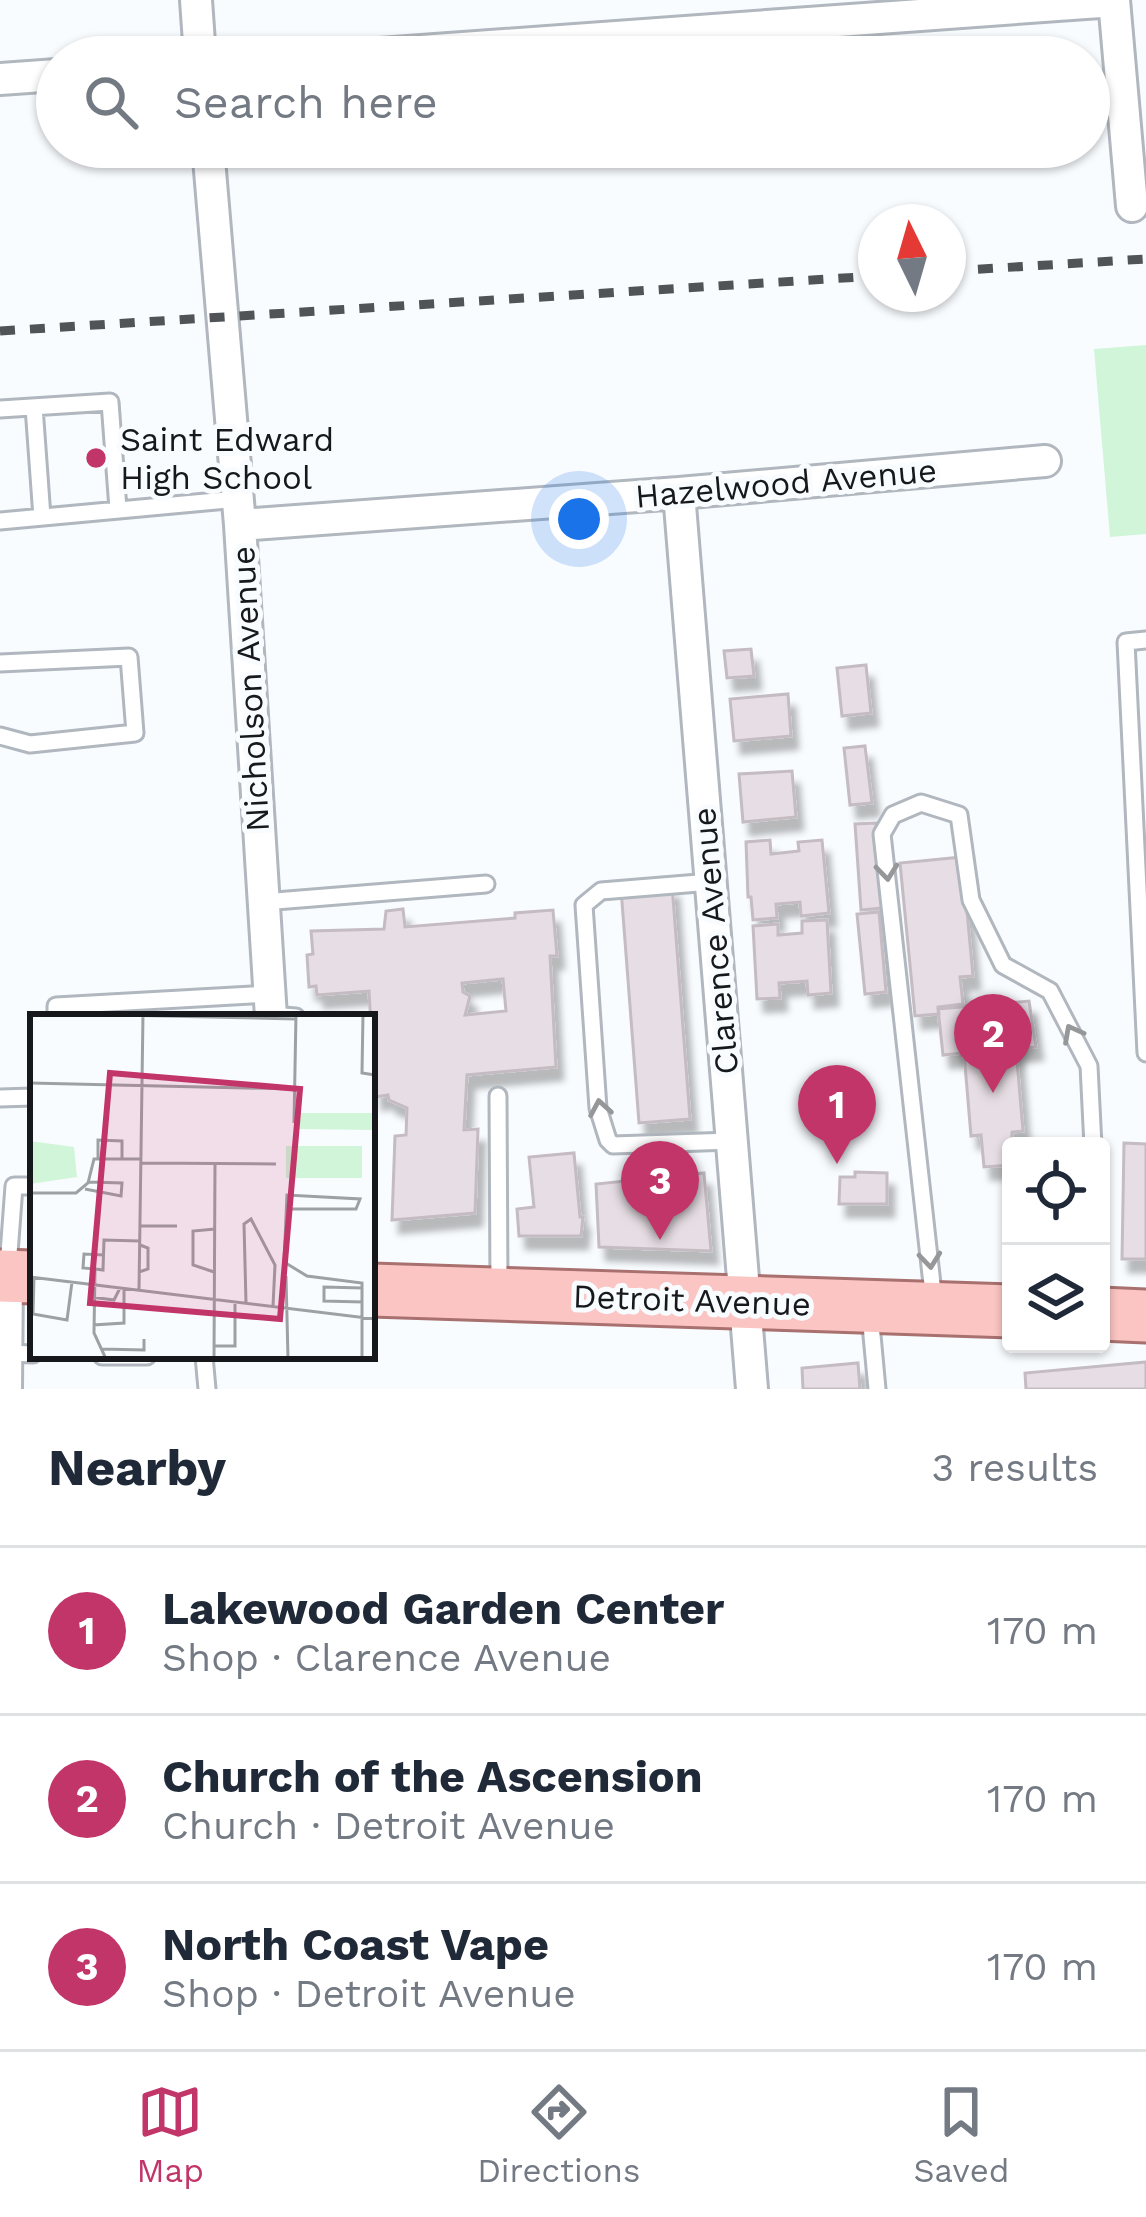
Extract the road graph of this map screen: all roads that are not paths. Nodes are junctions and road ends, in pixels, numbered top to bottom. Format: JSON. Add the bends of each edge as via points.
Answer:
{"nodes":[{"id":1,"x":196,"y":0,"type":"edge"},
{"id":2,"x":1114,"y":1,"type":"edge"},
{"id":3,"x":199,"y":36,"type":"edge"},
{"id":4,"x":629,"y":36,"type":"edge"},
{"id":5,"x":36,"y":76,"type":"edge"},
{"id":6,"x":0,"y":79,"type":"edge"},
{"id":7,"x":210,"y":168,"type":"edge"},
{"id":8,"x":1132,"y":206,"type":"dead end"},
{"id":9,"x":34,"y":407,"type":"junction"},
{"id":10,"x":0,"y":409,"type":"edge"},
{"id":11,"x":1045,"y":461,"type":"dead end"},
{"id":12,"x":680,"y":494,"type":"junction"},
{"id":13,"x":118,"y":509,"type":"junction"},
{"id":14,"x":239,"y":512,"type":"junction"},
{"id":15,"x":42,"y":517,"type":"junction"},
{"id":16,"x":0,"y":521,"type":"edge"},
{"id":17,"x":1146,"y":640,"type":"edge"},
{"id":18,"x":0,"y":663,"type":"edge"},
{"id":19,"x":1138,"y":724,"type":"edge"},
{"id":20,"x":0,"y":736,"type":"edge"},
{"id":21,"x":711,"y":882,"type":"junction"},
{"id":22,"x":486,"y":884,"type":"dead end"},
{"id":23,"x":263,"y":902,"type":"junction"},
{"id":24,"x":276,"y":1011,"type":"edge"},
{"id":25,"x":56,"y":1014,"type":"edge"},
{"id":26,"x":1146,"y":1053,"type":"edge"},
{"id":27,"x":498,"y":1096,"type":"dead end"},
{"id":28,"x":30,"y":1097,"type":"edge"},
{"id":29,"x":0,"y":1098,"type":"edge"},
{"id":30,"x":1093,"y":1137,"type":"edge"},
{"id":31,"x":732,"y":1141,"type":"junction"},
{"id":32,"x":7,"y":1186,"type":"edge"},
{"id":33,"x":13,"y":1276,"type":"edge"},
{"id":34,"x":375,"y":1290,"type":"edge"},
{"id":35,"x":499,"y":1294,"type":"junction"},
{"id":36,"x":744,"y":1301,"type":"junction"},
{"id":37,"x":869,"y":1305,"type":"junction"},
{"id":38,"x":935,"y":1308,"type":"junction"},
{"id":39,"x":1002,"y":1311,"type":"edge"},
{"id":40,"x":1110,"y":1314,"type":"edge"},
{"id":41,"x":1146,"y":1316,"type":"edge"},
{"id":42,"x":20,"y":1353,"type":"edge"},
{"id":43,"x":203,"y":1359,"type":"edge"},
{"id":44,"x":6,"y":1389,"type":"edge"},
{"id":45,"x":207,"y":1389,"type":"edge"},
{"id":46,"x":752,"y":1389,"type":"edge"},
{"id":47,"x":877,"y":1389,"type":"edge"}],
"edges":[{"from":1,"to":3,"type":"street"},
{"from":2,"to":4,"type":"street"},
{"from":2,"to":8,"type":"street"},
{"from":5,"to":6,"type":"street"},
{"from":7,"to":14,"type":"street","name":"Nicholson Avenue"},
{"from":9,"to":10,"type":"lane"},
{"from":9,"to":13,"type":"lane","via":[[110,402]]},
{"from":9,"to":15,"type":"lane"},
{"from":11,"to":12,"type":"street","name":"Hazelwood Avenue"},
{"from":12,"to":14,"type":"street","name":"Hazelwood Avenue"},
{"from":12,"to":21,"type":"street","name":"Clarence Avenue"},
{"from":13,"to":14,"type":"lane"},
{"from":13,"to":15,"type":"lane"},
{"from":14,"to":23,"type":"street","name":"Nicholson Avenue"},
{"from":15,"to":16,"type":"lane"},
{"from":17,"to":19,"type":"lane","via":[[1126,642]]},
{"from":18,"to":20,"type":"lane","via":[[129,657],[135,733],[30,744]]},
{"from":19,"to":26,"type":"lane"},
{"from":21,"to":31,"type":"street","name":"Clarence Avenue"},
{"from":31,"to":21,"type":"lane","one_way":true,"via":[[613,1145],[598,1108],[584,905],[601,891]]},
{"from":22,"to":23,"type":"lane"},
{"from":23,"to":24,"type":"street","name":"Nicholson Avenue"},
{"from":24,"to":25,"type":"lane","via":[[56,1006]]},
{"from":27,"to":35,"type":"lane"},
{"from":28,"to":29,"type":"lane"},
{"from":30,"to":38,"type":"lane","one_way":true,"via":[[1089,1066],[1050,991],[1003,965],[971,900],[959,815],[921,803],[893,815],[882,834]]},
{"from":31,"to":36,"type":"street","name":"Clarence Avenue"},
{"from":32,"to":33,"type":"lane"},
{"from":33,"to":42,"type":"street"},
{"from":34,"to":35,"type":"main road","name":"Detroit Avenue"},
{"from":35,"to":36,"type":"main road","name":"Detroit Avenue"},
{"from":36,"to":37,"type":"main road","name":"Detroit Avenue"},
{"from":36,"to":46,"type":"street","name":"Clarence Avenue"},
{"from":37,"to":38,"type":"main road","name":"Detroit Avenue"},
{"from":37,"to":47,"type":"lane"},
{"from":38,"to":39,"type":"main road","name":"Detroit Avenue"},
{"from":40,"to":41,"type":"main road"},
{"from":42,"to":44,"type":"street"},
{"from":43,"to":45,"type":"lane"}]}
